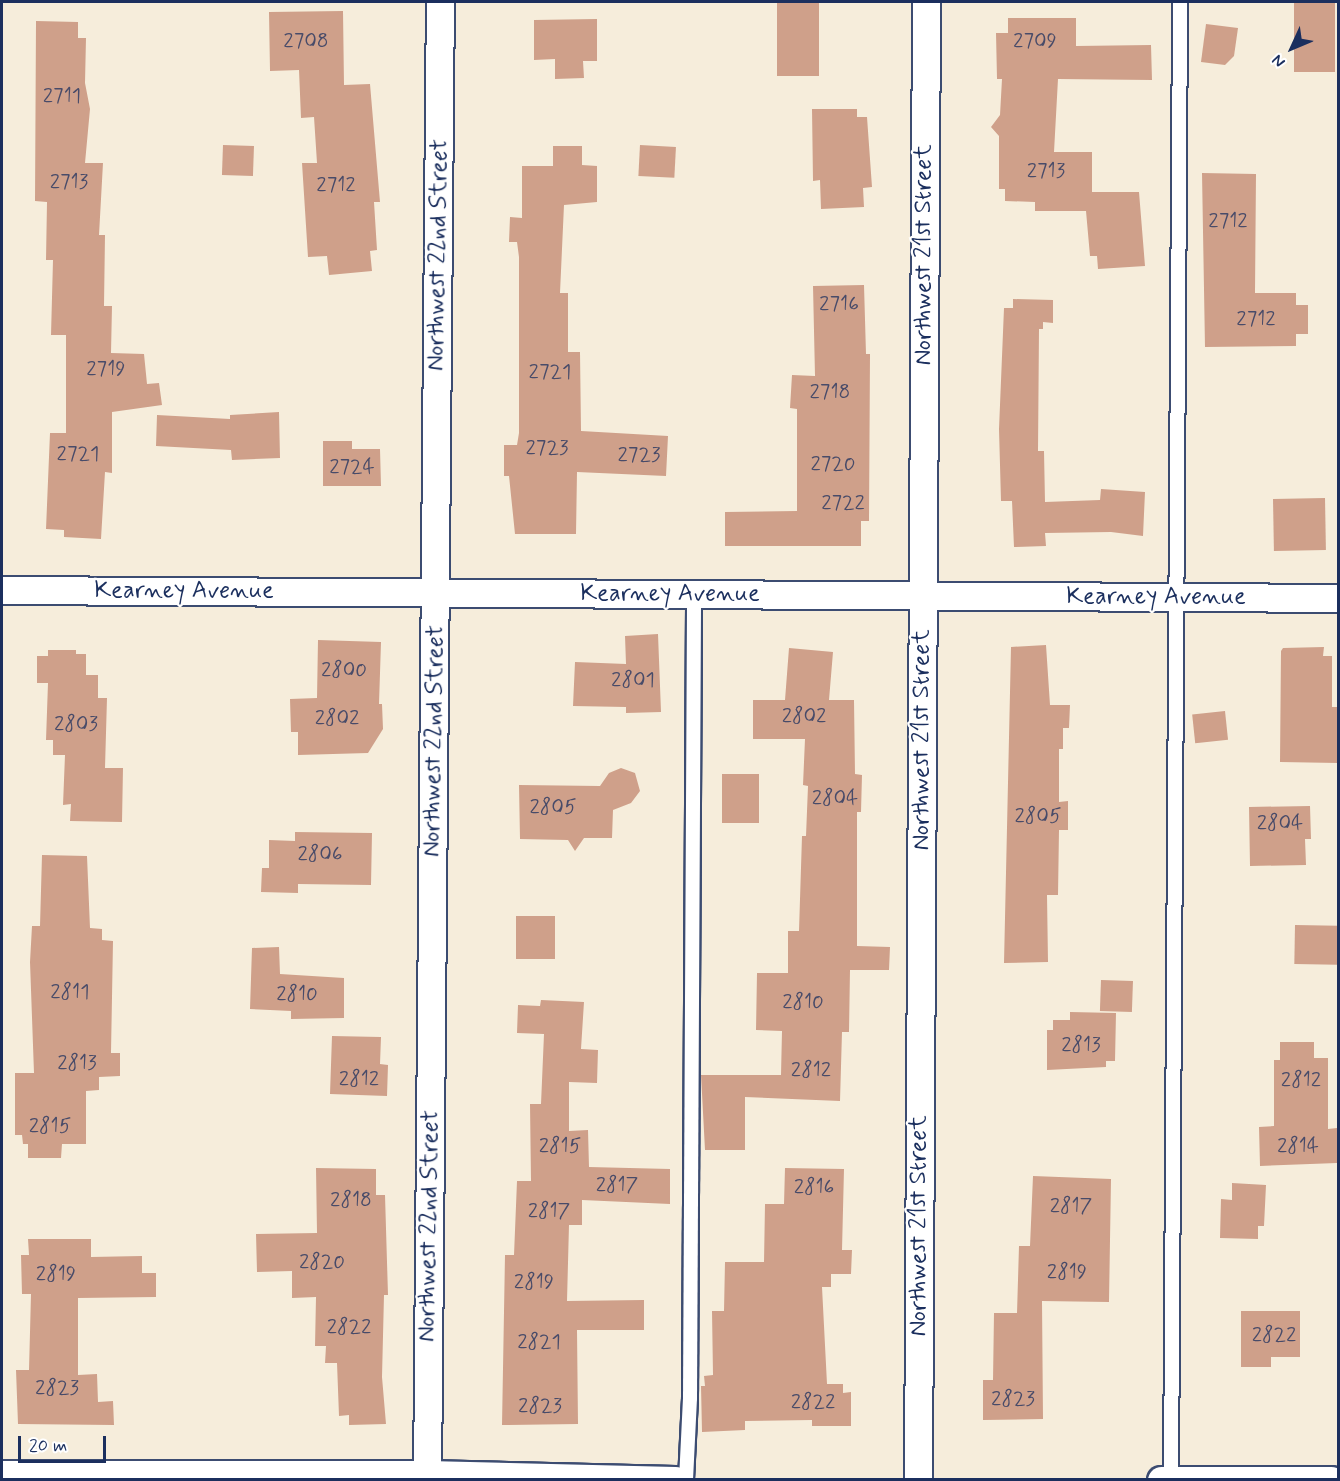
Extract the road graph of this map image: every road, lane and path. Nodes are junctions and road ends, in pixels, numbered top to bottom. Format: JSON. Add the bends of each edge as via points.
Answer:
{"nodes":[{"id":1,"x":440,"y":2,"type":"edge"},
{"id":2,"x":926,"y":2,"type":"edge"},
{"id":3,"x":1180,"y":2,"type":"edge"},
{"id":4,"x":2,"y":590,"type":"edge"},
{"id":5,"x":435,"y":593,"type":"junction"},
{"id":6,"x":694,"y":594,"type":"junction"},
{"id":7,"x":922,"y":596,"type":"junction"},
{"id":8,"x":1174,"y":596,"type":"junction"},
{"id":9,"x":1338,"y":598,"type":"edge"},
{"id":10,"x":2,"y":1474,"type":"edge"},
{"id":11,"x":427,"y":1477,"type":"edge"},
{"id":12,"x":675,"y":1479,"type":"edge"},
{"id":13,"x":686,"y":1479,"type":"edge"},
{"id":14,"x":918,"y":1479,"type":"edge"},
{"id":15,"x":1161,"y":1479,"type":"edge"},
{"id":16,"x":1171,"y":1479,"type":"edge"},
{"id":17,"x":1331,"y":1479,"type":"edge"}],
"edges":[{"from":1,"to":5,"type":"street","name":"Northwest 22nd Street"},
{"from":2,"to":7,"type":"street","name":"Northwest 21st Street"},
{"from":3,"to":8,"type":"lane","via":[[1180,386]]},
{"from":4,"to":5,"type":"street","name":"Kearney Avenue"},
{"from":5,"to":6,"type":"street","name":"Kearney Avenue"},
{"from":5,"to":11,"type":"street","name":"Northwest 22nd Street"},
{"from":6,"to":7,"type":"street","name":"Kearney Avenue"},
{"from":6,"to":13,"type":"lane","via":[[690,1398]]},
{"from":7,"to":8,"type":"street","name":"Kearney Avenue"},
{"from":7,"to":14,"type":"street","name":"Northwest 21st Street"},
{"from":8,"to":9,"type":"street","name":"Kearney Avenue"},
{"from":8,"to":16,"type":"lane"},
{"from":10,"to":11,"type":"street"},
{"from":11,"to":12,"type":"street"},
{"from":15,"to":16,"type":"street"},
{"from":16,"to":17,"type":"street"}]}
